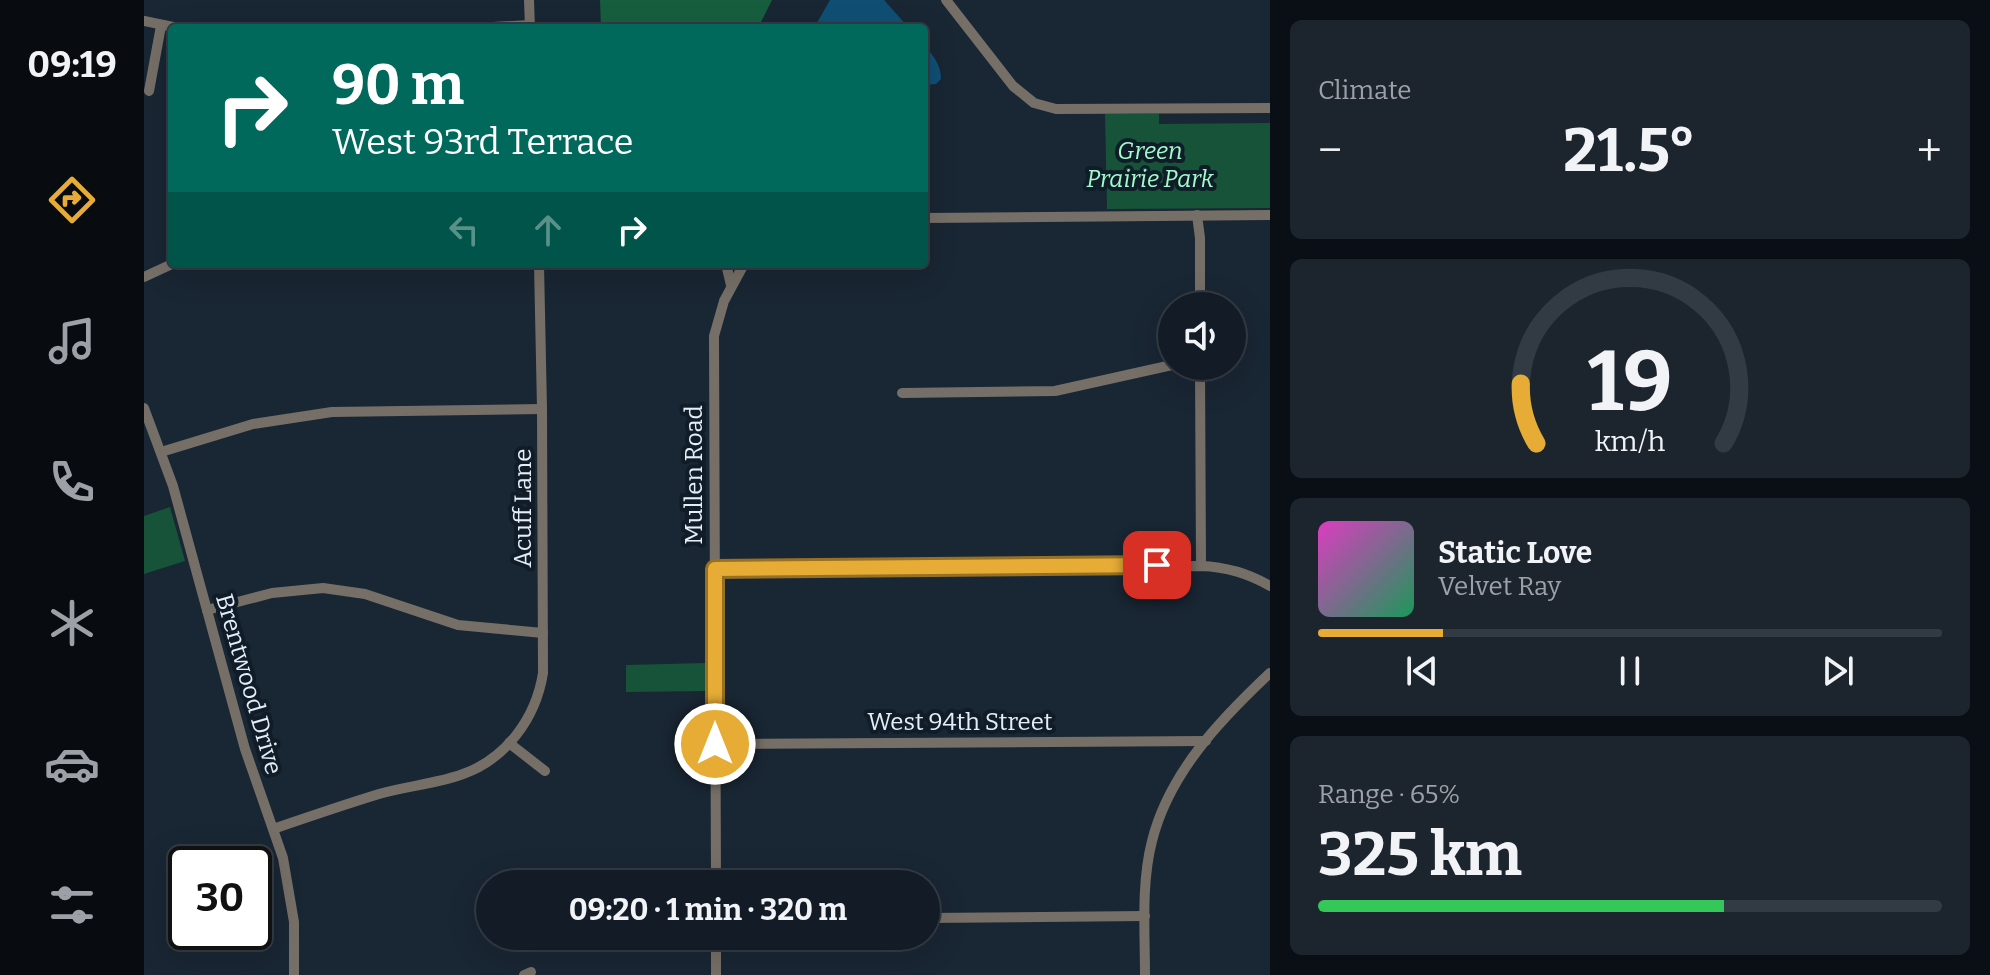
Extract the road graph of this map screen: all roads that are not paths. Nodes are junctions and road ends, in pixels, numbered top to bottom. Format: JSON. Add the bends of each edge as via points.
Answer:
{"nodes":[{"id":1,"x":529,"y":0,"type":"edge"},
{"id":2,"x":946,"y":0,"type":"edge"},
{"id":3,"x":144,"y":21,"type":"edge"},
{"id":4,"x":530,"y":24,"type":"edge"},
{"id":5,"x":161,"y":26,"type":"junction"},
{"id":6,"x":168,"y":27,"type":"edge"},
{"id":7,"x":149,"y":91,"type":"dead end"},
{"id":8,"x":1270,"y":108,"type":"edge"},
{"id":9,"x":1197,"y":215,"type":"junction"},
{"id":10,"x":1270,"y":215,"type":"edge"},
{"id":11,"x":928,"y":218,"type":"edge"},
{"id":12,"x":168,"y":266,"type":"edge"},
{"id":13,"x":539,"y":268,"type":"edge"},
{"id":14,"x":727,"y":268,"type":"edge"},
{"id":15,"x":742,"y":268,"type":"edge"},
{"id":16,"x":144,"y":277,"type":"edge"},
{"id":17,"x":731,"y":285,"type":"junction"},
{"id":18,"x":1200,"y":292,"type":"edge"},
{"id":19,"x":1158,"y":368,"type":"edge"},
{"id":20,"x":1200,"y":380,"type":"edge"},
{"id":21,"x":902,"y":393,"type":"dead end"},
{"id":22,"x":144,"y":408,"type":"edge"},
{"id":23,"x":542,"y":409,"type":"junction"},
{"id":24,"x":161,"y":452,"type":"junction"},
{"id":25,"x":1201,"y":566,"type":"junction"},
{"id":26,"x":715,"y":569,"type":"junction"},
{"id":27,"x":1270,"y":586,"type":"edge"},
{"id":28,"x":207,"y":610,"type":"junction"},
{"id":29,"x":543,"y":633,"type":"junction"},
{"id":30,"x":1270,"y":673,"type":"edge"},
{"id":31,"x":1206,"y":741,"type":"junction"},
{"id":32,"x":509,"y":743,"type":"junction"},
{"id":33,"x":715,"y":744,"type":"junction"},
{"id":34,"x":545,"y":771,"type":"dead end"},
{"id":35,"x":273,"y":829,"type":"junction"},
{"id":36,"x":716,"y":870,"type":"edge"},
{"id":37,"x":1145,"y":916,"type":"junction"},
{"id":38,"x":940,"y":918,"type":"edge"},
{"id":39,"x":716,"y":950,"type":"edge"},
{"id":40,"x":294,"y":975,"type":"edge"},
{"id":41,"x":716,"y":975,"type":"edge"},
{"id":42,"x":1145,"y":975,"type":"edge"}],
"edges":[{"from":1,"to":4,"type":"street"},
{"from":2,"to":8,"type":"street","via":[[1013,86],[1034,103],[1056,109]]},
{"from":3,"to":5,"type":"street"},
{"from":5,"to":6,"type":"street"},
{"from":5,"to":7,"type":"street"},
{"from":9,"to":10,"type":"street"},
{"from":9,"to":11,"type":"street"},
{"from":9,"to":18,"type":"street"},
{"from":12,"to":16,"type":"street"},
{"from":13,"to":23,"type":"street","name":"Acuff Lane"},
{"from":14,"to":17,"type":"street"},
{"from":15,"to":17,"type":"street","name":"Mullen Road"},
{"from":17,"to":26,"type":"street","name":"Mullen Road","via":[[714,336]]},
{"from":19,"to":21,"type":"street","via":[[1055,391]]},
{"from":20,"to":25,"type":"street"},
{"from":22,"to":24,"type":"street","name":"Brentwood Drive"},
{"from":23,"to":24,"type":"street","via":[[322,413],[253,424]]},
{"from":23,"to":29,"type":"street","name":"Acuff Lane"},
{"from":24,"to":28,"type":"street","name":"Brentwood Drive"},
{"from":25,"to":26,"type":"street"},
{"from":25,"to":27,"type":"street","via":[[1224,567]]},
{"from":26,"to":33,"type":"street","name":"Mullen Road"},
{"from":28,"to":29,"type":"street","via":[[272,593],[323,588],[365,594],[458,625]]},
{"from":28,"to":35,"type":"street","name":"Brentwood Drive"},
{"from":29,"to":32,"type":"street","name":"Acuff Lane","via":[[540,689],[528,722]]},
{"from":30,"to":31,"type":"street"},
{"from":31,"to":33,"type":"street","name":"West 94th Street"},
{"from":31,"to":37,"type":"street","via":[[1163,807],[1146,875]]},
{"from":32,"to":34,"type":"street"},
{"from":32,"to":35,"type":"street","name":"Acuff Lane","via":[[462,775]]},
{"from":33,"to":36,"type":"street","name":"Mullen Road"},
{"from":35,"to":40,"type":"street","name":"Brentwood Drive","via":[[290,885]]},
{"from":37,"to":38,"type":"street"},
{"from":37,"to":42,"type":"street"},
{"from":39,"to":41,"type":"street"}]}
